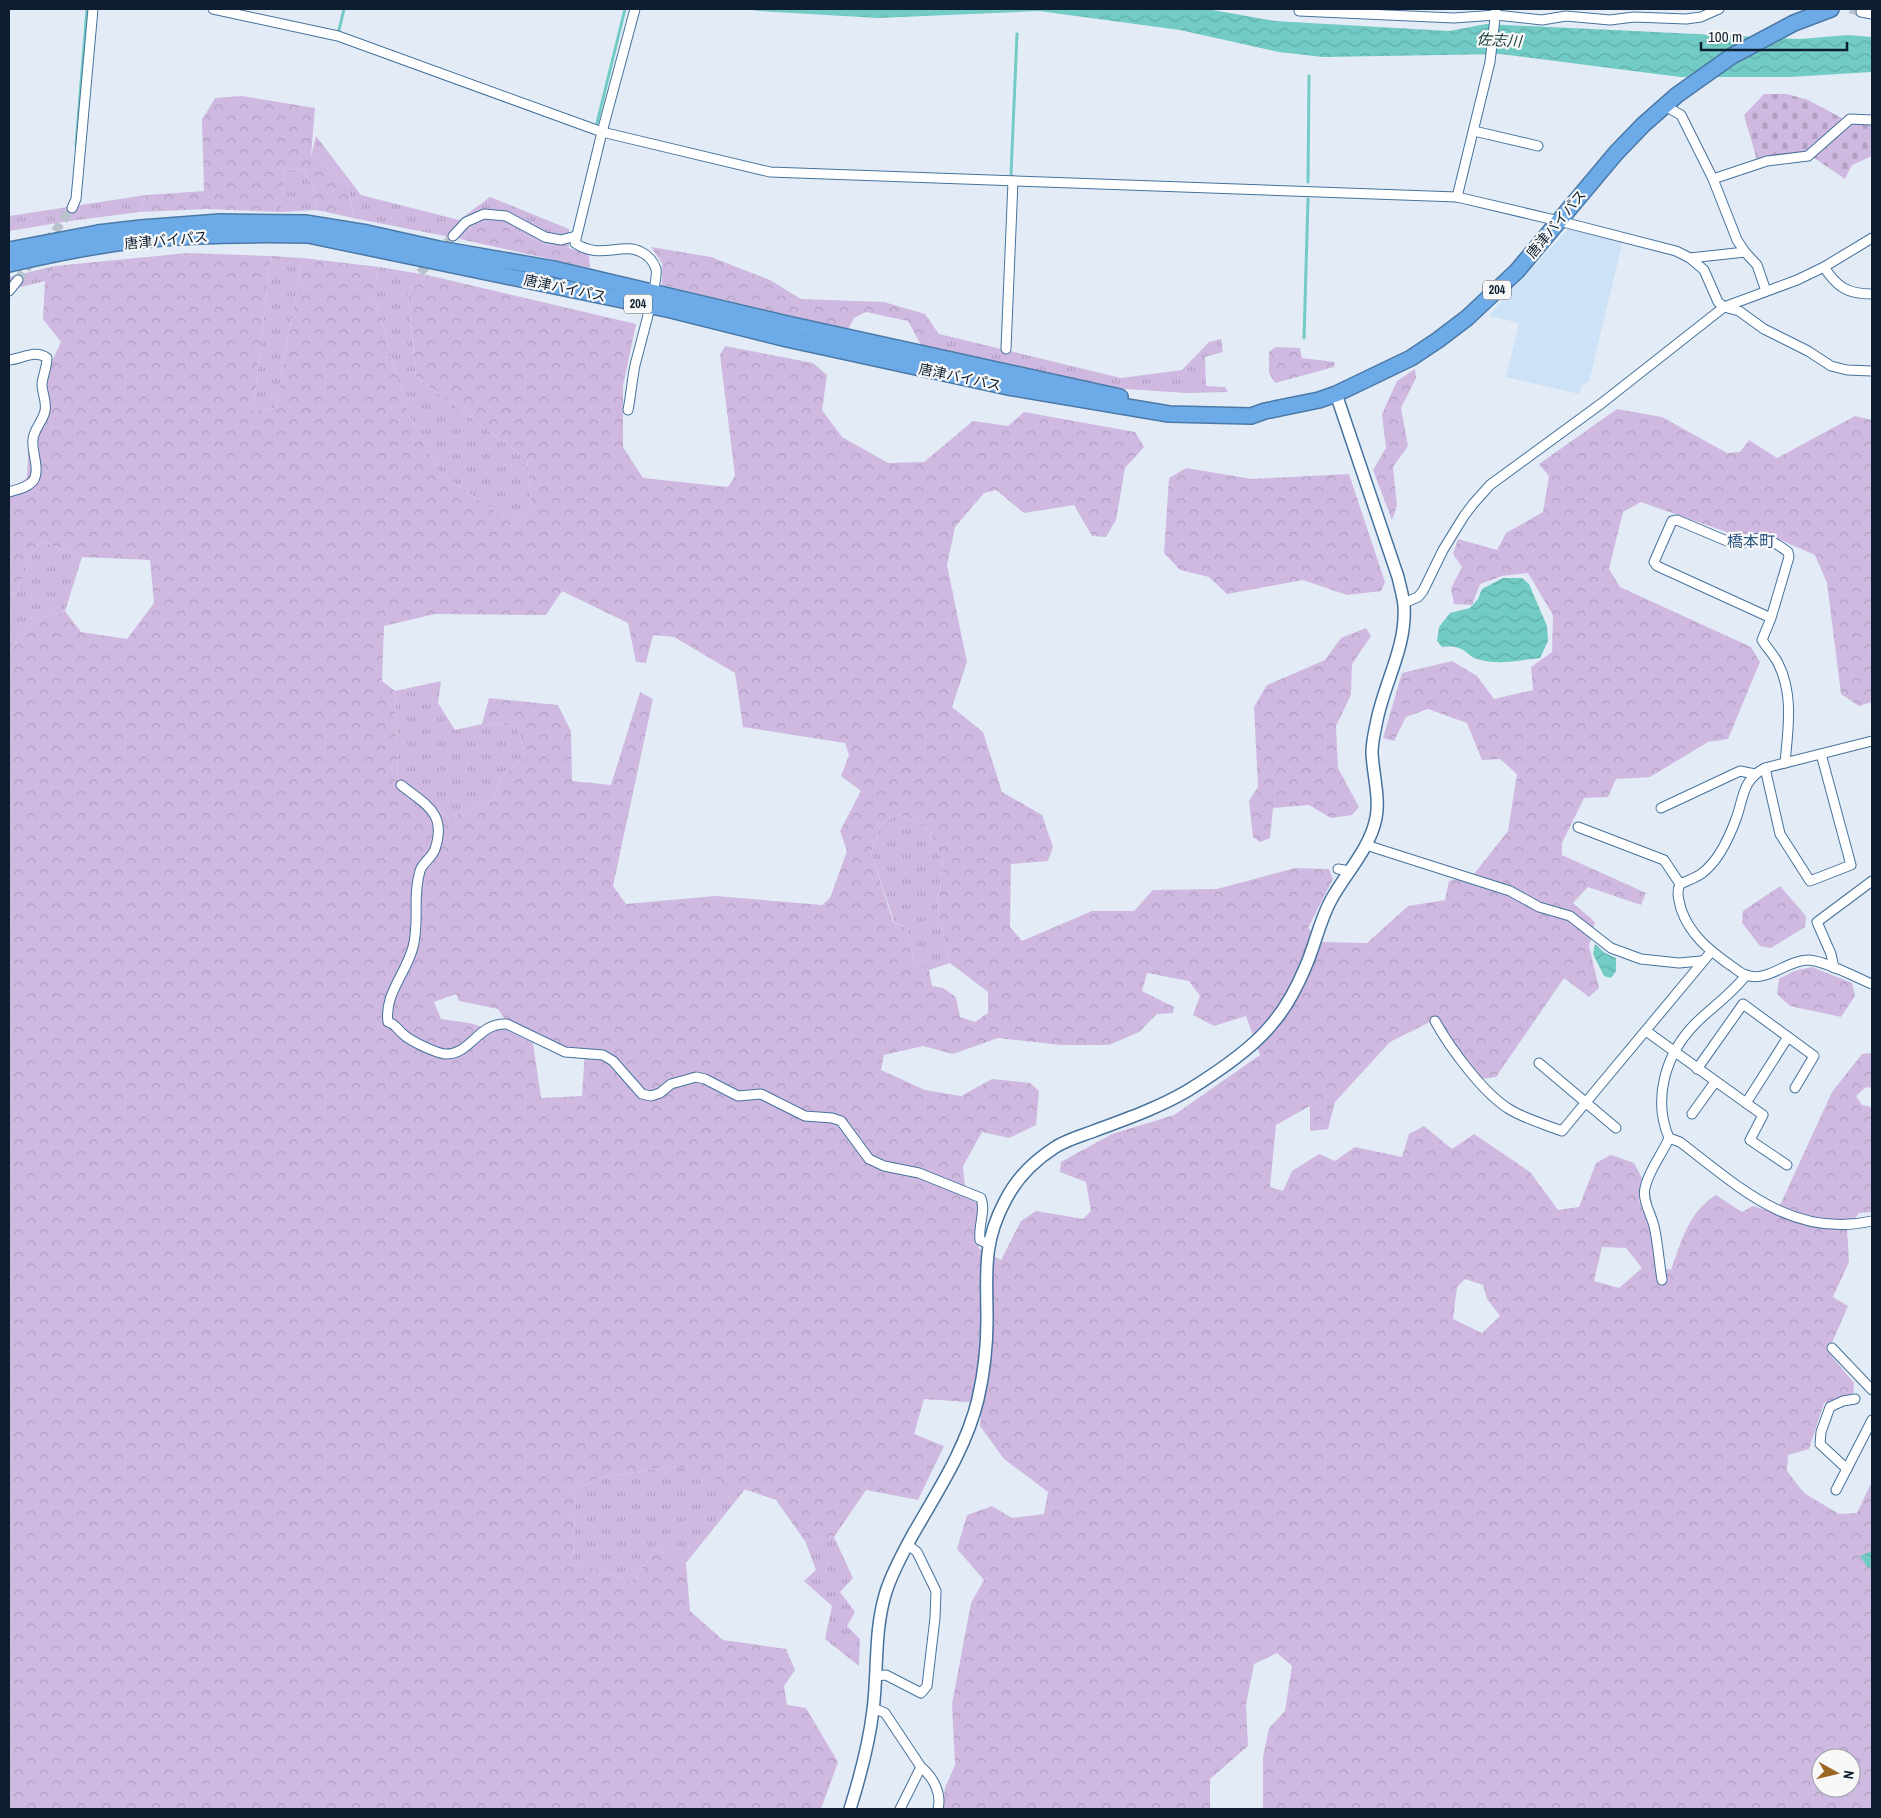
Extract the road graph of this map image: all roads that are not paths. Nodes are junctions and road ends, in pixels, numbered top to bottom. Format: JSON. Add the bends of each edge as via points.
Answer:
{"nodes":[{"id":1,"x":93,"y":9,"type":"edge"},
{"id":2,"x":213,"y":9,"type":"edge"},
{"id":3,"x":635,"y":9,"type":"edge"},
{"id":4,"x":1719,"y":9,"type":"edge"},
{"id":5,"x":1831,"y":9,"type":"edge"},
{"id":6,"x":1344,"y":11,"type":"edge"},
{"id":7,"x":1299,"y":12,"type":"dead end"},
{"id":8,"x":1496,"y":12,"type":"edge"},
{"id":9,"x":1861,"y":12,"type":"dead end"},
{"id":10,"x":1872,"y":14,"type":"edge"},
{"id":11,"x":1665,"y":106,"type":"junction"},
{"id":12,"x":1872,"y":120,"type":"edge"},
{"id":13,"x":1474,"y":131,"type":"junction"},
{"id":14,"x":602,"y":132,"type":"junction"},
{"id":15,"x":1538,"y":146,"type":"dead end"},
{"id":16,"x":1713,"y":179,"type":"junction"},
{"id":17,"x":1013,"y":181,"type":"junction"},
{"id":18,"x":1457,"y":197,"type":"junction"},
{"id":19,"x":72,"y":208,"type":"tunnel mouth"},
{"id":20,"x":1559,"y":221,"type":"junction"},
{"id":21,"x":453,"y":236,"type":"tunnel mouth"},
{"id":22,"x":576,"y":236,"type":"junction"},
{"id":23,"x":1872,"y":238,"type":"edge"},
{"id":24,"x":9,"y":250,"type":"edge"},
{"id":25,"x":1745,"y":252,"type":"junction"},
{"id":26,"x":1690,"y":258,"type":"junction"},
{"id":27,"x":9,"y":264,"type":"edge"},
{"id":28,"x":1824,"y":266,"type":"junction"},
{"id":29,"x":18,"y":280,"type":"tunnel mouth"},
{"id":30,"x":9,"y":291,"type":"edge"},
{"id":31,"x":1766,"y":291,"type":"junction"},
{"id":32,"x":1872,"y":294,"type":"edge"},
{"id":33,"x":651,"y":300,"type":"junction"},
{"id":34,"x":1724,"y":307,"type":"junction"},
{"id":35,"x":1006,"y":349,"type":"dead end"},
{"id":36,"x":9,"y":360,"type":"edge"},
{"id":37,"x":1872,"y":371,"type":"edge"},
{"id":38,"x":1336,"y":394,"type":"junction"},
{"id":39,"x":628,"y":410,"type":"dead end"},
{"id":40,"x":9,"y":492,"type":"edge"},
{"id":41,"x":1404,"y":603,"type":"junction"},
{"id":42,"x":1771,"y":618,"type":"junction"},
{"id":43,"x":1872,"y":741,"type":"edge"},
{"id":44,"x":1821,"y":754,"type":"junction"},
{"id":45,"x":1785,"y":763,"type":"junction"},
{"id":46,"x":1765,"y":768,"type":"junction"},
{"id":47,"x":1755,"y":774,"type":"junction"},
{"id":48,"x":401,"y":785,"type":"dead end"},
{"id":49,"x":1661,"y":808,"type":"dead end"},
{"id":50,"x":1578,"y":827,"type":"dead end"},
{"id":51,"x":1366,"y":844,"type":"junction"},
{"id":52,"x":1872,"y":881,"type":"edge"},
{"id":53,"x":1680,"y":884,"type":"junction"},
{"id":54,"x":1710,"y":952,"type":"junction"},
{"id":55,"x":1701,"y":961,"type":"junction"},
{"id":56,"x":1834,"y":968,"type":"junction"},
{"id":57,"x":1746,"y":975,"type":"junction"},
{"id":58,"x":1872,"y":984,"type":"edge"},
{"id":59,"x":1435,"y":1022,"type":"dead end"},
{"id":60,"x":1646,"y":1031,"type":"junction"},
{"id":61,"x":1788,"y":1036,"type":"junction"},
{"id":62,"x":1674,"y":1052,"type":"junction"},
{"id":63,"x":1539,"y":1063,"type":"dead end"},
{"id":64,"x":1698,"y":1069,"type":"junction"},
{"id":65,"x":1715,"y":1082,"type":"junction"},
{"id":66,"x":1795,"y":1088,"type":"dead end"},
{"id":67,"x":1587,"y":1103,"type":"junction"},
{"id":68,"x":1746,"y":1103,"type":"junction"},
{"id":69,"x":1692,"y":1114,"type":"dead end"},
{"id":70,"x":1616,"y":1128,"type":"dead end"},
{"id":71,"x":1669,"y":1138,"type":"junction"},
{"id":72,"x":1787,"y":1165,"type":"dead end"},
{"id":73,"x":1872,"y":1221,"type":"edge"},
{"id":74,"x":988,"y":1244,"type":"junction"},
{"id":75,"x":1662,"y":1280,"type":"dead end"},
{"id":76,"x":1832,"y":1348,"type":"dead end"},
{"id":77,"x":1870,"y":1383,"type":"edge"},
{"id":78,"x":1855,"y":1399,"type":"dead end"},
{"id":79,"x":1872,"y":1420,"type":"edge"},
{"id":80,"x":1847,"y":1469,"type":"junction"},
{"id":81,"x":1836,"y":1490,"type":"dead end"},
{"id":82,"x":908,"y":1545,"type":"junction"},
{"id":83,"x":875,"y":1676,"type":"junction"},
{"id":84,"x":873,"y":1708,"type":"junction"},
{"id":85,"x":921,"y":1767,"type":"junction"},
{"id":86,"x":850,"y":1809,"type":"edge"},
{"id":87,"x":900,"y":1809,"type":"edge"},
{"id":88,"x":938,"y":1809,"type":"edge"}],
"edges":[{"from":1,"to":19,"type":"street","via":[[76,200]]},
{"from":2,"to":14,"type":"street","via":[[338,36]]},
{"from":3,"to":14,"type":"street"},
{"from":4,"to":8,"type":"street","via":[[1686,19],[1634,17],[1610,20],[1566,16],[1542,20]]},
{"from":5,"to":11,"type":"highway","name":"唐津バイパス","number":"204","via":[[1794,23],[1732,56]]},
{"from":6,"to":7,"type":"street"},
{"from":6,"to":8,"type":"street","via":[[1454,18]]},
{"from":8,"to":13,"type":"street","via":[[1490,62]]},
{"from":9,"to":10,"type":"street"},
{"from":11,"to":16,"type":"street","via":[[1681,115]]},
{"from":11,"to":20,"type":"highway","name":"唐津バイパス","number":"204","via":[[1616,153]]},
{"from":12,"to":16,"type":"street","via":[[1850,118],[1808,156],[1767,161]]},
{"from":13,"to":15,"type":"street"},
{"from":13,"to":18,"type":"street"},
{"from":14,"to":17,"type":"street","via":[[770,172]]},
{"from":14,"to":22,"type":"street"},
{"from":16,"to":25,"type":"street","via":[[1737,240]]},
{"from":17,"to":18,"type":"street"},
{"from":17,"to":35,"type":"street"},
{"from":18,"to":20,"type":"street"},
{"from":20,"to":26,"type":"street"},
{"from":20,"to":38,"type":"highway","name":"唐津バイパス","number":"204","via":[[1517,271],[1467,318],[1410,358]]},
{"from":21,"to":22,"type":"street","via":[[466,222],[484,214],[506,216],[545,237],[561,240]]},
{"from":22,"to":33,"type":"street","via":[[575,242],[584,249],[640,251],[651,259],[657,270]]},
{"from":23,"to":28,"type":"street"},
{"from":24,"to":33,"type":"highway","name":"唐津バイパス","number":"204","via":[[141,228],[220,222],[305,222],[554,269]]},
{"from":25,"to":26,"type":"street"},
{"from":25,"to":31,"type":"street","via":[[1757,265]]},
{"from":26,"to":34,"type":"street","via":[[1704,270],[1718,302]]},
{"from":27,"to":33,"type":"highway","name":"唐津バイパス","number":"204","via":[[141,240],[253,234],[308,235]]},
{"from":28,"to":31,"type":"street"},
{"from":28,"to":32,"type":"street","via":[[1841,287],[1851,292]]},
{"from":29,"to":30,"type":"street"},
{"from":31,"to":34,"type":"street"},
{"from":33,"to":38,"type":"highway","name":"唐津バイパス","number":"204","via":[[671,310],[938,373],[1169,414],[1251,416]]},
{"from":33,"to":39,"type":"street"},
{"from":34,"to":37,"type":"street","via":[[1739,311],[1764,329],[1808,350],[1832,366]]},
{"from":34,"to":41,"type":"street","via":[[1602,403],[1490,484],[1464,516],[1423,591]]},
{"from":36,"to":40,"type":"street","via":[[35,353],[47,358],[42,386],[46,408],[33,436],[34,480],[24,488]]},
{"from":38,"to":41,"type":"street"},
{"from":41,"to":51,"type":"street","via":[[1399,651],[1376,721],[1372,751],[1377,813]]},
{"from":42,"to":42,"type":"street","via":[[1656,566],[1654,562],[1672,522],[1677,520],[1734,544],[1762,538],[1788,552]]},
{"from":42,"to":45,"type":"street","via":[[1762,640],[1777,662],[1789,701]]},
{"from":43,"to":44,"type":"street"},
{"from":44,"to":45,"type":"street"},
{"from":44,"to":46,"type":"street","via":[[1851,865],[1810,881],[1780,834]]},
{"from":45,"to":46,"type":"street"},
{"from":46,"to":47,"type":"street"},
{"from":47,"to":49,"type":"street","via":[[1740,771]]},
{"from":47,"to":53,"type":"street","via":[[1745,789],[1733,827],[1720,852],[1701,875]]},
{"from":48,"to":74,"type":"street","via":[[434,811],[438,826],[434,851],[420,868],[415,891],[418,922],[413,948],[390,995],[386,1013],[388,1022],[403,1035],[439,1053],[449,1054],[464,1048],[488,1027],[507,1024],[565,1052],[603,1055],[613,1061],[642,1094],[652,1096],[671,1084],[696,1077],[738,1096],[761,1094],[806,1116],[841,1121],[869,1159],[884,1166],[919,1173],[981,1198],[984,1205],[978,1229],[980,1240]]},
{"from":50,"to":53,"type":"street","via":[[1664,860]]},
{"from":51,"to":55,"type":"street","via":[[1510,891],[1539,907],[1570,916],[1611,948],[1640,960]]},
{"from":51,"to":74,"type":"street","via":[[1344,870],[1295,988],[1274,1022],[1255,1043],[1188,1090],[1155,1108],[1056,1147],[1027,1170],[1008,1195]]},
{"from":52,"to":56,"type":"street","via":[[1817,922]]},
{"from":53,"to":54,"type":"street","via":[[1678,892],[1684,918]]},
{"from":54,"to":55,"type":"street"},
{"from":54,"to":57,"type":"street"},
{"from":55,"to":60,"type":"street"},
{"from":56,"to":57,"type":"street","via":[[1808,960],[1756,977]]},
{"from":56,"to":58,"type":"street"},
{"from":57,"to":62,"type":"street","via":[[1695,1023]]},
{"from":59,"to":67,"type":"street","via":[[1446,1041],[1481,1083],[1508,1108],[1562,1131]]},
{"from":60,"to":62,"type":"street"},
{"from":60,"to":67,"type":"street"},
{"from":61,"to":64,"type":"street","via":[[1743,1004]]},
{"from":61,"to":66,"type":"street","via":[[1814,1056]]},
{"from":61,"to":68,"type":"street"},
{"from":62,"to":64,"type":"street"},
{"from":62,"to":71,"type":"street","via":[[1666,1070],[1660,1111]]},
{"from":63,"to":67,"type":"street"},
{"from":64,"to":65,"type":"street"},
{"from":65,"to":68,"type":"street"},
{"from":65,"to":69,"type":"street"},
{"from":67,"to":70,"type":"street"},
{"from":68,"to":72,"type":"street","via":[[1763,1115],[1750,1140]]},
{"from":71,"to":73,"type":"street","via":[[1680,1142],[1752,1198],[1779,1212],[1838,1226]]},
{"from":71,"to":75,"type":"street","via":[[1644,1189],[1654,1225]]},
{"from":74,"to":82,"type":"street","via":[[985,1362],[972,1422]]},
{"from":76,"to":77,"type":"street"},
{"from":78,"to":80,"type":"street","via":[[1830,1408],[1821,1432],[1820,1444]]},
{"from":79,"to":80,"type":"street"},
{"from":80,"to":81,"type":"street"},
{"from":82,"to":83,"type":"street","via":[[884,1596]]},
{"from":82,"to":83,"type":"street","via":[[917,1552],[936,1591],[928,1686],[921,1693],[886,1676]]},
{"from":83,"to":84,"type":"street"},
{"from":84,"to":85,"type":"street","via":[[885,1713]]},
{"from":84,"to":86,"type":"street"},
{"from":85,"to":87,"type":"street"},
{"from":85,"to":88,"type":"street","via":[[938,1791]]}]}
